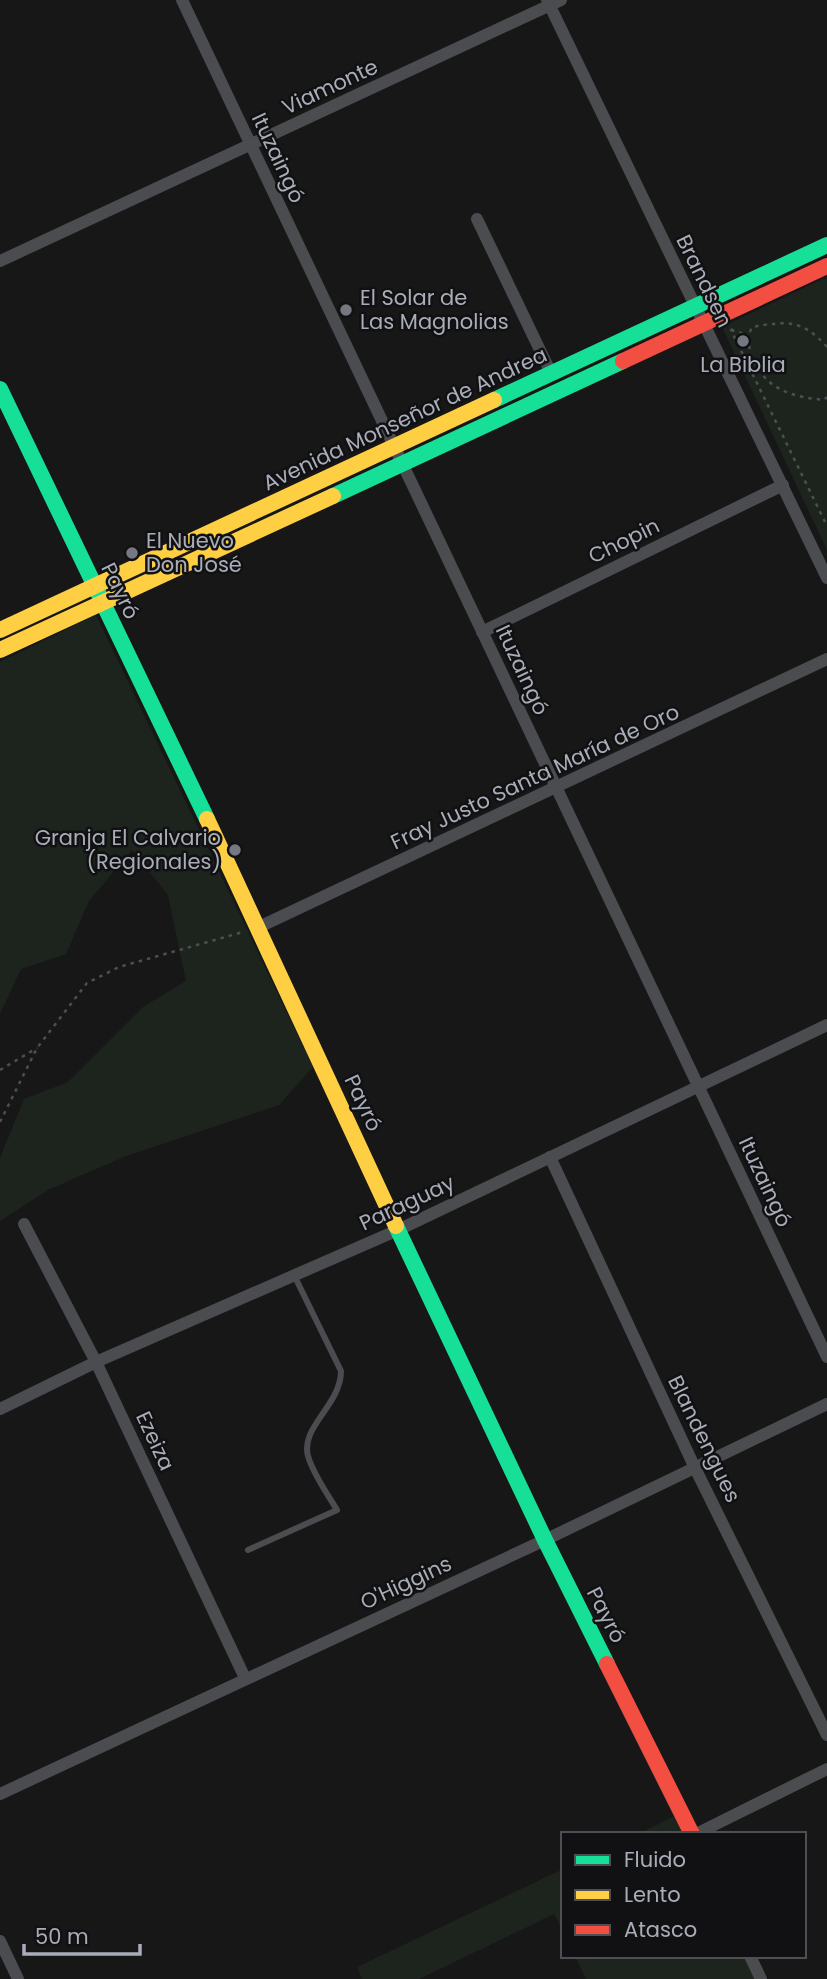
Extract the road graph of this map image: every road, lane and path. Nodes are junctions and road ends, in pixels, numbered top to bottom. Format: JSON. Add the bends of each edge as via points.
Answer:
{"nodes":[{"id":1,"x":182,"y":0,"type":"edge"},
{"id":2,"x":553,"y":2,"type":"edge"},
{"id":3,"x":250,"y":145,"type":"junction"},
{"id":4,"x":477,"y":219,"type":"dead end"},
{"id":5,"x":827,"y":245,"type":"edge"},
{"id":6,"x":0,"y":261,"type":"edge"},
{"id":7,"x":827,"y":266,"type":"edge"},
{"id":8,"x":695,"y":306,"type":"junction"},
{"id":9,"x":704,"y":323,"type":"junction"},
{"id":10,"x":743,"y":325,"type":"dead end"},
{"id":11,"x":731,"y":330,"type":"junction"},
{"id":12,"x":748,"y":335,"type":"junction"},
{"id":13,"x":827,"y":347,"type":"edge"},
{"id":14,"x":551,"y":373,"type":"junction"},
{"id":15,"x":0,"y":389,"type":"edge"},
{"id":16,"x":827,"y":397,"type":"edge"},
{"id":17,"x":393,"y":447,"type":"junction"},
{"id":18,"x":401,"y":464,"type":"junction"},
{"id":19,"x":783,"y":485,"type":"junction"},
{"id":20,"x":827,"y":526,"type":"edge"},
{"id":21,"x":827,"y":578,"type":"edge"},
{"id":22,"x":95,"y":587,"type":"junction"},
{"id":23,"x":103,"y":602,"type":"junction"},
{"id":24,"x":0,"y":630,"type":"edge"},
{"id":25,"x":482,"y":632,"type":"junction"},
{"id":26,"x":0,"y":650,"type":"edge"},
{"id":27,"x":827,"y":659,"type":"edge"},
{"id":28,"x":557,"y":789,"type":"junction"},
{"id":29,"x":260,"y":928,"type":"junction"},
{"id":30,"x":827,"y":1025,"type":"edge"},
{"id":31,"x":37,"y":1048,"type":"junction"},
{"id":32,"x":0,"y":1070,"type":"edge"},
{"id":33,"x":698,"y":1086,"type":"junction"},
{"id":34,"x":0,"y":1122,"type":"edge"},
{"id":35,"x":550,"y":1157,"type":"junction"},
{"id":36,"x":24,"y":1224,"type":"dead end"},
{"id":37,"x":398,"y":1230,"type":"junction"},
{"id":38,"x":294,"y":1275,"type":"junction"},
{"id":39,"x":827,"y":1357,"type":"edge"},
{"id":40,"x":96,"y":1362,"type":"junction"},
{"id":41,"x":827,"y":1404,"type":"edge"},
{"id":42,"x":0,"y":1409,"type":"edge"},
{"id":43,"x":695,"y":1468,"type":"junction"},
{"id":44,"x":545,"y":1540,"type":"junction"},
{"id":45,"x":248,"y":1550,"type":"dead end"},
{"id":46,"x":245,"y":1678,"type":"junction"},
{"id":47,"x":827,"y":1735,"type":"edge"},
{"id":48,"x":827,"y":1769,"type":"edge"},
{"id":49,"x":0,"y":1794,"type":"edge"},
{"id":50,"x":693,"y":1832,"type":"edge"},
{"id":51,"x":698,"y":1832,"type":"edge"},
{"id":52,"x":0,"y":1941,"type":"edge"},
{"id":53,"x":751,"y":1958,"type":"edge"},
{"id":54,"x":18,"y":1979,"type":"edge"},
{"id":55,"x":761,"y":1979,"type":"edge"}],
"edges":[{"from":1,"to":3,"type":"street","name":"Ituzaingó"},
{"from":2,"to":3,"type":"street","name":"Viamonte"},
{"from":2,"to":8,"type":"street","name":"Brandsen"},
{"from":3,"to":6,"type":"street","name":"Viamonte"},
{"from":3,"to":17,"type":"street","name":"Ituzaingó"},
{"from":4,"to":14,"type":"street"},
{"from":5,"to":8,"type":"street","name":"Avenida Monseñor de Andrea"},
{"from":7,"to":9,"type":"street","name":"Avenida Monseñor de Andrea"},
{"from":8,"to":9,"type":"street","name":"Brandsen"},
{"from":8,"to":14,"type":"street","name":"Avenida Monseñor de Andrea"},
{"from":9,"to":18,"type":"street","name":"Avenida Monseñor de Andrea"},
{"from":9,"to":19,"type":"street","name":"Brandsen"},
{"from":10,"to":11,"type":"path"},
{"from":11,"to":12,"type":"path"},
{"from":11,"to":20,"type":"path"},
{"from":12,"to":13,"type":"path","via":[[752,327],[796,325],[809,328]]},
{"from":12,"to":16,"type":"path","via":[[752,358],[773,385],[803,398]]},
{"from":14,"to":17,"type":"street","name":"Avenida Monseñor de Andrea"},
{"from":15,"to":22,"type":"street","name":"Payró"},
{"from":17,"to":18,"type":"street","name":"Ituzaingó"},
{"from":17,"to":22,"type":"street","name":"Avenida Monseñor de Andrea"},
{"from":18,"to":23,"type":"street","name":"Avenida Monseñor de Andrea"},
{"from":18,"to":25,"type":"street","name":"Ituzaingó"},
{"from":19,"to":21,"type":"street","name":"Brandsen"},
{"from":19,"to":25,"type":"street","name":"Chopin"},
{"from":22,"to":23,"type":"street","name":"Payró"},
{"from":22,"to":24,"type":"street","name":"Avenida Monseñor de Andrea"},
{"from":23,"to":26,"type":"street","name":"Avenida Monseñor de Andrea"},
{"from":23,"to":29,"type":"street","name":"Payró"},
{"from":25,"to":28,"type":"street","name":"Ituzaingó"},
{"from":27,"to":28,"type":"street","name":"Fray Justo Santa María de Oro"},
{"from":28,"to":29,"type":"street","name":"Fray Justo Santa María de Oro"},
{"from":28,"to":33,"type":"street","name":"Ituzaingó"},
{"from":29,"to":31,"type":"path","via":[[118,967],[87,983]]},
{"from":29,"to":37,"type":"street","name":"Payró"},
{"from":30,"to":33,"type":"street","name":"Paraguay"},
{"from":31,"to":32,"type":"path"},
{"from":31,"to":34,"type":"path"},
{"from":33,"to":35,"type":"street","name":"Paraguay"},
{"from":33,"to":39,"type":"street","name":"Ituzaingó"},
{"from":35,"to":37,"type":"street","name":"Paraguay"},
{"from":35,"to":43,"type":"street","name":"Blandengues"},
{"from":36,"to":40,"type":"street","name":"Ezeiza"},
{"from":37,"to":38,"type":"street","name":"Paraguay"},
{"from":37,"to":44,"type":"street","name":"Payró"},
{"from":38,"to":40,"type":"street","name":"Paraguay"},
{"from":38,"to":45,"type":"lane","via":[[341,1371],[336,1396],[308,1436],[307,1454],[337,1510]]},
{"from":40,"to":42,"type":"street","name":"Paraguay"},
{"from":40,"to":46,"type":"street","name":"Ezeiza"},
{"from":41,"to":43,"type":"street","name":"O'Higgins"},
{"from":43,"to":44,"type":"street","name":"O'Higgins"},
{"from":43,"to":47,"type":"street","name":"Blandengues"},
{"from":44,"to":46,"type":"street","name":"O'Higgins"},
{"from":44,"to":50,"type":"street","name":"Payró"},
{"from":46,"to":49,"type":"street","name":"O'Higgins"},
{"from":48,"to":51,"type":"street"},
{"from":52,"to":54,"type":"street"},
{"from":53,"to":55,"type":"street"}]}
